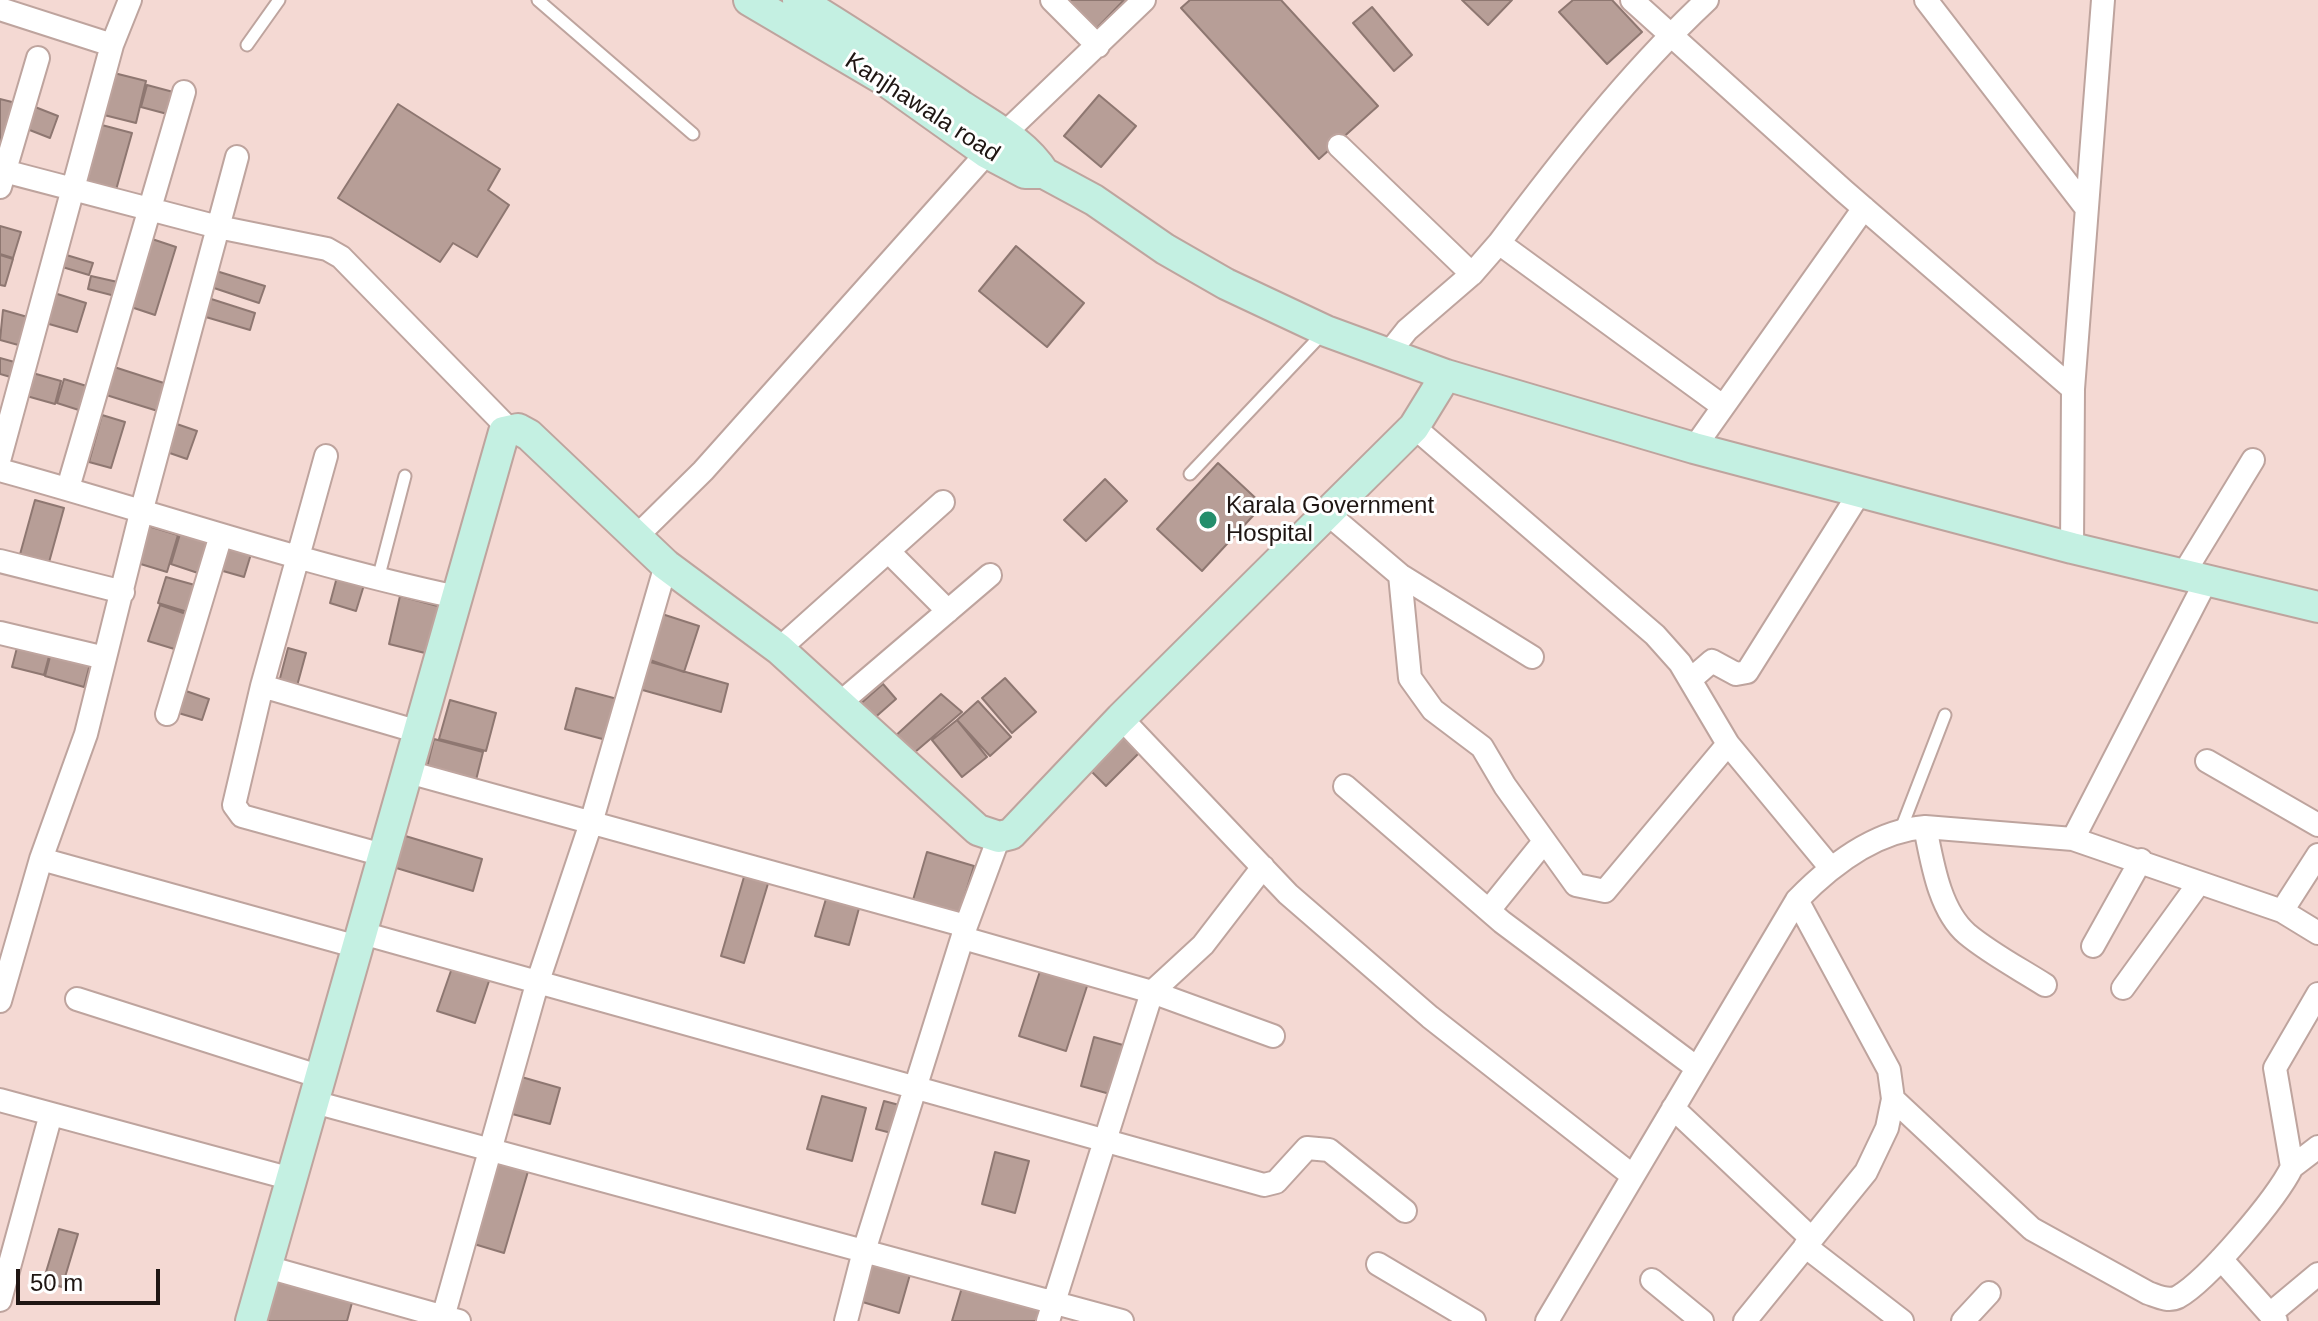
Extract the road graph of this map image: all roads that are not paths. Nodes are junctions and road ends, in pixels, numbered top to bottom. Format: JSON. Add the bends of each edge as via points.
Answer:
{"nodes":[{"id":1,"x":130,"y":0,"type":"edge"},
{"id":2,"x":279,"y":0,"type":"edge"},
{"id":3,"x":538,"y":0,"type":"edge"},
{"id":4,"x":798,"y":0,"type":"edge"},
{"id":5,"x":1052,"y":0,"type":"edge"},
{"id":6,"x":1144,"y":0,"type":"edge"},
{"id":7,"x":1632,"y":0,"type":"edge"},
{"id":8,"x":1707,"y":0,"type":"edge"},
{"id":9,"x":1926,"y":0,"type":"edge"},
{"id":10,"x":2103,"y":0,"type":"edge"},
{"id":11,"x":754,"y":1,"type":"edge"},
{"id":12,"x":0,"y":9,"type":"edge"},
{"id":13,"x":1671,"y":34,"type":"junction"},
{"id":14,"x":112,"y":45,"type":"junction"},
{"id":15,"x":247,"y":45,"type":"dead end"},
{"id":16,"x":1098,"y":46,"type":"junction"},
{"id":17,"x":38,"y":58,"type":"dead end"},
{"id":18,"x":184,"y":92,"type":"dead end"},
{"id":19,"x":693,"y":134,"type":"dead end"},
{"id":20,"x":996,"y":143,"type":"junction"},
{"id":21,"x":1339,"y":146,"type":"dead end"},
{"id":22,"x":237,"y":157,"type":"dead end"},
{"id":23,"x":2,"y":176,"type":"edge"},
{"id":24,"x":75,"y":189,"type":"junction"},
{"id":25,"x":2084,"y":205,"type":"junction"},
{"id":26,"x":1864,"y":208,"type":"junction"},
{"id":27,"x":149,"y":209,"type":"junction"},
{"id":28,"x":218,"y":227,"type":"junction"},
{"id":29,"x":1499,"y":243,"type":"junction"},
{"id":30,"x":1472,"y":274,"type":"junction"},
{"id":31,"x":1326,"y":331,"type":"junction"},
{"id":32,"x":1388,"y":354,"type":"junction"},
{"id":33,"x":1446,"y":375,"type":"junction"},
{"id":34,"x":2073,"y":389,"type":"junction"},
{"id":35,"x":1721,"y":405,"type":"junction"},
{"id":36,"x":1414,"y":427,"type":"junction"},
{"id":37,"x":509,"y":429,"type":"junction"},
{"id":38,"x":1694,"y":448,"type":"junction"},
{"id":39,"x":326,"y":456,"type":"dead end"},
{"id":40,"x":0,"y":457,"type":"edge"},
{"id":41,"x":2253,"y":460,"type":"dead end"},
{"id":42,"x":0,"y":470,"type":"edge"},
{"id":43,"x":1190,"y":474,"type":"dead end"},
{"id":44,"x":405,"y":476,"type":"dead end"},
{"id":45,"x":68,"y":488,"type":"junction"},
{"id":46,"x":1860,"y":492,"type":"junction"},
{"id":47,"x":943,"y":502,"type":"dead end"},
{"id":48,"x":142,"y":509,"type":"junction"},
{"id":49,"x":1327,"y":513,"type":"junction"},
{"id":50,"x":221,"y":535,"type":"junction"},
{"id":51,"x":637,"y":536,"type":"junction"},
{"id":52,"x":2072,"y":548,"type":"junction"},
{"id":53,"x":888,"y":551,"type":"junction"},
{"id":54,"x":299,"y":560,"type":"junction"},
{"id":55,"x":0,"y":561,"type":"edge"},
{"id":56,"x":666,"y":565,"type":"junction"},
{"id":57,"x":990,"y":575,"type":"dead end"},
{"id":58,"x":1400,"y":575,"type":"junction"},
{"id":59,"x":2195,"y":576,"type":"junction"},
{"id":60,"x":377,"y":580,"type":"junction"},
{"id":61,"x":123,"y":592,"type":"junction"},
{"id":62,"x":457,"y":597,"type":"junction"},
{"id":63,"x":2318,"y":607,"type":"edge"},
{"id":64,"x":948,"y":611,"type":"junction"},
{"id":65,"x":0,"y":633,"type":"edge"},
{"id":66,"x":779,"y":649,"type":"junction"},
{"id":67,"x":1532,"y":657,"type":"dead end"},
{"id":68,"x":105,"y":658,"type":"junction"},
{"id":69,"x":1690,"y":680,"type":"junction"},
{"id":70,"x":262,"y":686,"type":"junction"},
{"id":71,"x":840,"y":703,"type":"junction"},
{"id":72,"x":167,"y":714,"type":"dead end"},
{"id":73,"x":1945,"y":715,"type":"dead end"},
{"id":74,"x":1121,"y":718,"type":"junction"},
{"id":75,"x":419,"y":732,"type":"junction"},
{"id":76,"x":1728,"y":744,"type":"junction"},
{"id":77,"x":2207,"y":761,"type":"dead end"},
{"id":78,"x":408,"y":772,"type":"junction"},
{"id":79,"x":1345,"y":786,"type":"dead end"},
{"id":80,"x":591,"y":823,"type":"junction"},
{"id":81,"x":2318,"y":825,"type":"edge"},
{"id":82,"x":1925,"y":827,"type":"junction"},
{"id":83,"x":1901,"y":829,"type":"junction"},
{"id":84,"x":999,"y":837,"type":"junction"},
{"id":85,"x":2073,"y":839,"type":"junction"},
{"id":86,"x":1543,"y":843,"type":"junction"},
{"id":87,"x":383,"y":855,"type":"junction"},
{"id":88,"x":2318,"y":855,"type":"edge"},
{"id":89,"x":41,"y":859,"type":"junction"},
{"id":90,"x":2141,"y":860,"type":"junction"},
{"id":91,"x":1263,"y":867,"type":"junction"},
{"id":92,"x":1830,"y":867,"type":"junction"},
{"id":93,"x":2199,"y":883,"type":"junction"},
{"id":94,"x":1797,"y":900,"type":"junction"},
{"id":95,"x":1489,"y":910,"type":"junction"},
{"id":96,"x":2282,"y":911,"type":"junction"},
{"id":97,"x":965,"y":932,"type":"junction"},
{"id":98,"x":2318,"y":933,"type":"edge"},
{"id":99,"x":360,"y":940,"type":"junction"},
{"id":100,"x":2093,"y":946,"type":"dead end"},
{"id":101,"x":537,"y":984,"type":"junction"},
{"id":102,"x":2045,"y":985,"type":"dead end"},
{"id":103,"x":2123,"y":988,"type":"dead end"},
{"id":104,"x":1152,"y":992,"type":"junction"},
{"id":105,"x":2318,"y":994,"type":"edge"},
{"id":106,"x":77,"y":999,"type":"dead end"},
{"id":107,"x":0,"y":1001,"type":"edge"},
{"id":108,"x":1273,"y":1036,"type":"dead end"},
{"id":109,"x":1697,"y":1068,"type":"junction"},
{"id":110,"x":318,"y":1089,"type":"junction"},
{"id":111,"x":916,"y":1090,"type":"junction"},
{"id":112,"x":1893,"y":1099,"type":"junction"},
{"id":113,"x":0,"y":1100,"type":"edge"},
{"id":114,"x":1673,"y":1108,"type":"junction"},
{"id":115,"x":51,"y":1114,"type":"junction"},
{"id":116,"x":1105,"y":1142,"type":"junction"},
{"id":117,"x":2318,"y":1147,"type":"edge"},
{"id":118,"x":489,"y":1149,"type":"junction"},
{"id":119,"x":2292,"y":1167,"type":"junction"},
{"id":120,"x":1633,"y":1176,"type":"junction"},
{"id":121,"x":292,"y":1179,"type":"junction"},
{"id":122,"x":1405,"y":1211,"type":"dead end"},
{"id":123,"x":1808,"y":1242,"type":"junction"},
{"id":124,"x":864,"y":1251,"type":"junction"},
{"id":125,"x":2221,"y":1259,"type":"junction"},
{"id":126,"x":1378,"y":1264,"type":"dead end"},
{"id":127,"x":267,"y":1267,"type":"junction"},
{"id":128,"x":2318,"y":1274,"type":"edge"},
{"id":129,"x":1652,"y":1280,"type":"dead end"},
{"id":130,"x":1989,"y":1293,"type":"dead end"},
{"id":131,"x":0,"y":1300,"type":"edge"},
{"id":132,"x":1050,"y":1312,"type":"edge"},
{"id":133,"x":2273,"y":1318,"type":"edge"},
{"id":134,"x":448,"y":1320,"type":"edge"},
{"id":135,"x":251,"y":1321,"type":"edge"},
{"id":136,"x":846,"y":1321,"type":"edge"},
{"id":137,"x":1122,"y":1321,"type":"edge"},
{"id":138,"x":1474,"y":1321,"type":"edge"},
{"id":139,"x":1547,"y":1321,"type":"edge"},
{"id":140,"x":1702,"y":1321,"type":"edge"},
{"id":141,"x":1745,"y":1321,"type":"edge"},
{"id":142,"x":1902,"y":1321,"type":"edge"},
{"id":143,"x":1963,"y":1321,"type":"edge"}],
"edges":[{"from":1,"to":14,"type":"street"},
{"from":2,"to":15,"type":"lane"},
{"from":3,"to":19,"type":"lane"},
{"from":4,"to":20,"type":"street","name":"Kanjhawala road","via":[[896,59]]},
{"from":5,"to":16,"type":"street"},
{"from":6,"to":16,"type":"street"},
{"from":7,"to":13,"type":"street"},
{"from":8,"to":13,"type":"street"},
{"from":9,"to":25,"type":"street"},
{"from":10,"to":25,"type":"street"},
{"from":11,"to":20,"type":"street","name":"Kanjhawala road"},
{"from":12,"to":14,"type":"street"},
{"from":13,"to":26,"type":"street"},
{"from":13,"to":29,"type":"street","via":[[1561,161]]},
{"from":14,"to":24,"type":"street"},
{"from":16,"to":20,"type":"street"},
{"from":17,"to":23,"type":"street"},
{"from":18,"to":27,"type":"street"},
{"from":20,"to":31,"type":"street","name":"Kanjhawala road","via":[[1034,157],[1044,173],[1226,284]]},
{"from":20,"to":51,"type":"street","via":[[703,471]]},
{"from":21,"to":30,"type":"street"},
{"from":22,"to":28,"type":"street"},
{"from":23,"to":24,"type":"street"},
{"from":24,"to":27,"type":"street"},
{"from":24,"to":40,"type":"street"},
{"from":25,"to":34,"type":"street"},
{"from":26,"to":34,"type":"street"},
{"from":26,"to":35,"type":"street"},
{"from":27,"to":28,"type":"street"},
{"from":27,"to":45,"type":"street"},
{"from":28,"to":37,"type":"street","via":[[327,249],[341,257]]},
{"from":28,"to":48,"type":"street"},
{"from":29,"to":30,"type":"street"},
{"from":29,"to":35,"type":"street"},
{"from":30,"to":32,"type":"street","via":[[1407,330]]},
{"from":31,"to":32,"type":"street","name":"Kanjhawala road"},
{"from":31,"to":43,"type":"lane"},
{"from":32,"to":33,"type":"street","name":"Kanjhawala road"},
{"from":33,"to":36,"type":"street"},
{"from":33,"to":38,"type":"street","name":"Kanjhawala road"},
{"from":34,"to":52,"type":"street"},
{"from":35,"to":38,"type":"street"},
{"from":36,"to":49,"type":"street"},
{"from":36,"to":69,"type":"street","via":[[1655,635]]},
{"from":37,"to":51,"type":"street","via":[[529,435]]},
{"from":37,"to":62,"type":"street","via":[[500,442]]},
{"from":38,"to":46,"type":"street","name":"Kanjhawala road"},
{"from":39,"to":54,"type":"street"},
{"from":41,"to":59,"type":"street"},
{"from":42,"to":45,"type":"street"},
{"from":44,"to":60,"type":"lane"},
{"from":45,"to":48,"type":"street"},
{"from":46,"to":52,"type":"street","name":"Kanjhawala road"},
{"from":46,"to":69,"type":"street","via":[[1747,672],[1736,674],[1712,661]]},
{"from":47,"to":53,"type":"street"},
{"from":48,"to":50,"type":"street"},
{"from":48,"to":61,"type":"street"},
{"from":49,"to":58,"type":"street"},
{"from":49,"to":74,"type":"street"},
{"from":50,"to":54,"type":"street"},
{"from":50,"to":72,"type":"street"},
{"from":51,"to":56,"type":"street"},
{"from":52,"to":59,"type":"street","name":"Kanjhawala road"},
{"from":53,"to":64,"type":"street"},
{"from":53,"to":66,"type":"street"},
{"from":54,"to":60,"type":"street"},
{"from":54,"to":70,"type":"street"},
{"from":55,"to":61,"type":"street"},
{"from":56,"to":66,"type":"street"},
{"from":56,"to":80,"type":"street"},
{"from":57,"to":64,"type":"street"},
{"from":58,"to":67,"type":"street"},
{"from":58,"to":86,"type":"street","via":[[1410,678],[1433,710],[1482,747]]},
{"from":59,"to":63,"type":"street","name":"Kanjhawala road"},
{"from":59,"to":85,"type":"street"},
{"from":60,"to":62,"type":"street"},
{"from":61,"to":68,"type":"street"},
{"from":62,"to":75,"type":"street"},
{"from":64,"to":71,"type":"street"},
{"from":65,"to":68,"type":"street"},
{"from":66,"to":71,"type":"street"},
{"from":68,"to":89,"type":"street","via":[[86,734]]},
{"from":69,"to":76,"type":"street"},
{"from":70,"to":75,"type":"street"},
{"from":70,"to":87,"type":"street","via":[[234,805],[237,812]]},
{"from":71,"to":84,"type":"street","via":[[978,830]]},
{"from":73,"to":83,"type":"lane"},
{"from":74,"to":84,"type":"street","via":[[1011,834]]},
{"from":74,"to":91,"type":"street"},
{"from":75,"to":78,"type":"street"},
{"from":76,"to":86,"type":"street","via":[[1605,891],[1576,885]]},
{"from":76,"to":92,"type":"street"},
{"from":77,"to":81,"type":"street"},
{"from":78,"to":80,"type":"street"},
{"from":78,"to":87,"type":"street"},
{"from":79,"to":95,"type":"street"},
{"from":80,"to":97,"type":"street"},
{"from":80,"to":101,"type":"street"},
{"from":82,"to":83,"type":"street"},
{"from":82,"to":85,"type":"street"},
{"from":82,"to":102,"type":"street","via":[[1933,870],[1952,916],[1966,933]]},
{"from":83,"to":92,"type":"street"},
{"from":84,"to":97,"type":"street"},
{"from":85,"to":90,"type":"street"},
{"from":86,"to":95,"type":"street"},
{"from":87,"to":99,"type":"street"},
{"from":88,"to":96,"type":"street"},
{"from":89,"to":99,"type":"street"},
{"from":89,"to":107,"type":"street"},
{"from":90,"to":93,"type":"street"},
{"from":90,"to":100,"type":"street"},
{"from":91,"to":104,"type":"street","via":[[1203,945]]},
{"from":91,"to":120,"type":"street","via":[[1430,1017]]},
{"from":92,"to":94,"type":"street"},
{"from":93,"to":96,"type":"street"},
{"from":93,"to":103,"type":"street"},
{"from":94,"to":109,"type":"street"},
{"from":94,"to":112,"type":"street","via":[[1889,1070]]},
{"from":95,"to":109,"type":"street"},
{"from":96,"to":98,"type":"street"},
{"from":97,"to":104,"type":"street"},
{"from":97,"to":111,"type":"street"},
{"from":99,"to":101,"type":"street"},
{"from":99,"to":110,"type":"street"},
{"from":101,"to":111,"type":"street"},
{"from":101,"to":118,"type":"street"},
{"from":104,"to":108,"type":"street"},
{"from":104,"to":116,"type":"street"},
{"from":105,"to":119,"type":"street","via":[[2275,1068]]},
{"from":106,"to":110,"type":"street"},
{"from":109,"to":114,"type":"street"},
{"from":110,"to":118,"type":"street"},
{"from":110,"to":121,"type":"street"},
{"from":111,"to":116,"type":"street"},
{"from":111,"to":124,"type":"street"},
{"from":112,"to":123,"type":"street","via":[[1887,1128],[1866,1172]]},
{"from":112,"to":125,"type":"street","via":[[2032,1229],[2148,1293],[2176,1298]]},
{"from":113,"to":115,"type":"street"},
{"from":114,"to":120,"type":"street"},
{"from":114,"to":123,"type":"street"},
{"from":115,"to":121,"type":"street"},
{"from":115,"to":131,"type":"street"},
{"from":116,"to":122,"type":"street","via":[[1264,1185],[1276,1182],[1307,1148],[1329,1150]]},
{"from":116,"to":132,"type":"street"},
{"from":117,"to":119,"type":"street"},
{"from":118,"to":124,"type":"street"},
{"from":118,"to":134,"type":"street"},
{"from":119,"to":125,"type":"street"},
{"from":120,"to":139,"type":"street"},
{"from":121,"to":127,"type":"street"},
{"from":123,"to":141,"type":"street"},
{"from":123,"to":142,"type":"street"},
{"from":124,"to":132,"type":"street"},
{"from":124,"to":136,"type":"street"},
{"from":125,"to":133,"type":"street"},
{"from":126,"to":138,"type":"street"},
{"from":127,"to":134,"type":"street"},
{"from":127,"to":135,"type":"street"},
{"from":128,"to":133,"type":"street"},
{"from":129,"to":140,"type":"street"},
{"from":130,"to":143,"type":"street"},
{"from":132,"to":137,"type":"street"}]}
